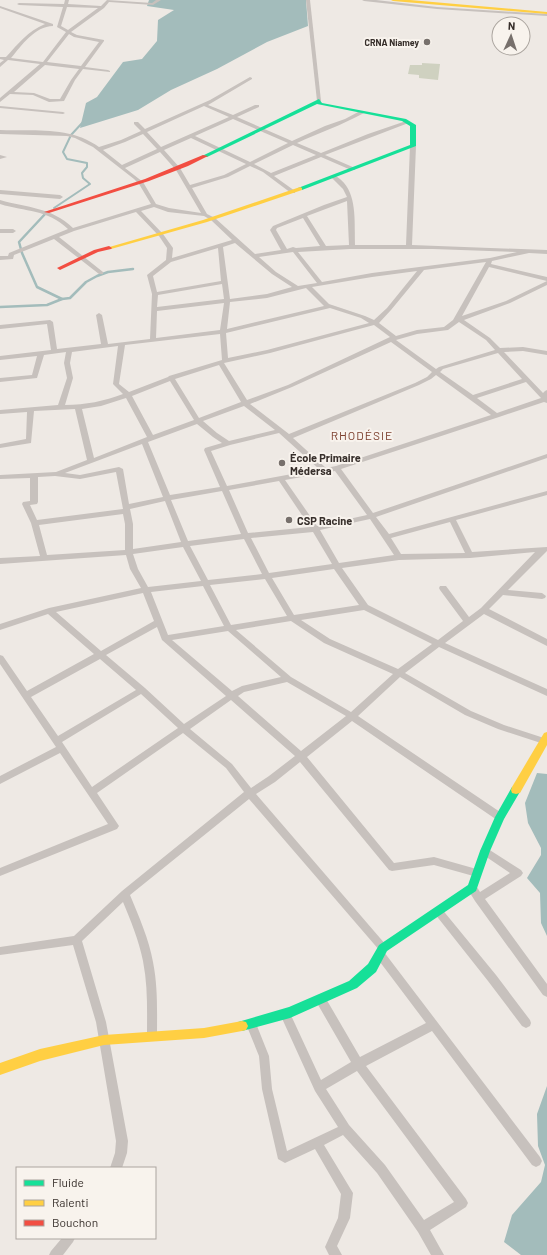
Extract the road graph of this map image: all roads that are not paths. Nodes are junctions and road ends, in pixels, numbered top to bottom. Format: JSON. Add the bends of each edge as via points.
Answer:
{"nodes":[{"id":1,"x":67,"y":0,"type":"edge"},
{"id":2,"x":159,"y":0,"type":"edge"},
{"id":3,"x":308,"y":0,"type":"edge"},
{"id":4,"x":364,"y":0,"type":"edge"},
{"id":5,"x":393,"y":0,"type":"edge"},
{"id":6,"x":438,"y":0,"type":"edge"},
{"id":7,"x":108,"y":1,"type":"edge"},
{"id":8,"x":20,"y":2,"type":"edge"},
{"id":9,"x":65,"y":5,"type":"junction"},
{"id":10,"x":0,"y":7,"type":"edge"},
{"id":11,"x":102,"y":7,"type":"junction"},
{"id":12,"x":547,"y":8,"type":"edge"},
{"id":13,"x":12,"y":10,"type":"junction"},
{"id":14,"x":547,"y":14,"type":"edge"},
{"id":15,"x":50,"y":24,"type":"junction"},
{"id":16,"x":59,"y":27,"type":"junction"},
{"id":17,"x":69,"y":31,"type":"junction"},
{"id":18,"x":0,"y":58,"type":"edge"},
{"id":19,"x":8,"y":59,"type":"junction"},
{"id":20,"x":44,"y":63,"type":"junction"},
{"id":21,"x":0,"y":66,"type":"edge"},
{"id":22,"x":83,"y":67,"type":"junction"},
{"id":23,"x":108,"y":71,"type":"dead end"},
{"id":24,"x":250,"y":78,"type":"dead end"},
{"id":25,"x":10,"y":93,"type":"junction"},
{"id":26,"x":0,"y":101,"type":"edge"},
{"id":27,"x":319,"y":101,"type":"junction"},
{"id":28,"x":205,"y":104,"type":"junction"},
{"id":29,"x":257,"y":106,"type":"dead end"},
{"id":30,"x":0,"y":107,"type":"edge"},
{"id":31,"x":362,"y":112,"type":"junction"},
{"id":32,"x":63,"y":114,"type":"dead end"},
{"id":33,"x":233,"y":117,"type":"junction"},
{"id":34,"x":408,"y":122,"type":"junction"},
{"id":35,"x":136,"y":123,"type":"dead end"},
{"id":36,"x":262,"y":130,"type":"junction"},
{"id":37,"x":0,"y":132,"type":"edge"},
{"id":38,"x":144,"y":132,"type":"junction"},
{"id":39,"x":191,"y":136,"type":"junction"},
{"id":40,"x":292,"y":143,"type":"junction"},
{"id":41,"x":413,"y":146,"type":"junction"},
{"id":42,"x":99,"y":149,"type":"junction"},
{"id":43,"x":160,"y":150,"type":"junction"},
{"id":44,"x":220,"y":150,"type":"junction"},
{"id":45,"x":320,"y":155,"type":"junction"},
{"id":46,"x":252,"y":164,"type":"junction"},
{"id":47,"x":122,"y":168,"type":"junction"},
{"id":48,"x":178,"y":168,"type":"junction"},
{"id":49,"x":353,"y":169,"type":"junction"},
{"id":50,"x":271,"y":175,"type":"junction"},
{"id":51,"x":334,"y":177,"type":"junction"},
{"id":52,"x":141,"y":183,"type":"junction"},
{"id":53,"x":188,"y":188,"type":"junction"},
{"id":54,"x":0,"y":192,"type":"edge"},
{"id":55,"x":293,"y":192,"type":"junction"},
{"id":56,"x":60,"y":197,"type":"dead end"},
{"id":57,"x":350,"y":198,"type":"junction"},
{"id":58,"x":0,"y":202,"type":"edge"},
{"id":59,"x":0,"y":205,"type":"edge"},
{"id":60,"x":154,"y":205,"type":"junction"},
{"id":61,"x":18,"y":206,"type":"junction"},
{"id":62,"x":138,"y":211,"type":"junction"},
{"id":63,"x":47,"y":212,"type":"junction"},
{"id":64,"x":304,"y":215,"type":"junction"},
{"id":65,"x":209,"y":217,"type":"junction"},
{"id":66,"x":72,"y":230,"type":"junction"},
{"id":67,"x":0,"y":231,"type":"edge"},
{"id":68,"x":13,"y":231,"type":"dead end"},
{"id":69,"x":161,"y":235,"type":"junction"},
{"id":70,"x":55,"y":237,"type":"junction"},
{"id":71,"x":236,"y":241,"type":"junction"},
{"id":72,"x":220,"y":245,"type":"junction"},
{"id":73,"x":409,"y":246,"type":"junction"},
{"id":74,"x":352,"y":247,"type":"junction"},
{"id":75,"x":324,"y":248,"type":"junction"},
{"id":76,"x":293,"y":249,"type":"junction"},
{"id":77,"x":284,"y":250,"type":"junction"},
{"id":78,"x":530,"y":251,"type":"junction"},
{"id":79,"x":547,"y":252,"type":"edge"},
{"id":80,"x":256,"y":256,"type":"junction"},
{"id":81,"x":0,"y":258,"type":"edge"},
{"id":82,"x":83,"y":258,"type":"junction"},
{"id":83,"x":169,"y":261,"type":"junction"},
{"id":84,"x":488,"y":262,"type":"junction"},
{"id":85,"x":60,"y":268,"type":"dead end"},
{"id":86,"x":422,"y":268,"type":"junction"},
{"id":87,"x":101,"y":273,"type":"dead end"},
{"id":88,"x":547,"y":279,"type":"edge"},
{"id":89,"x":225,"y":282,"type":"junction"},
{"id":90,"x":547,"y":283,"type":"edge"},
{"id":91,"x":321,"y":284,"type":"junction"},
{"id":92,"x":307,"y":286,"type":"junction"},
{"id":93,"x":297,"y":288,"type":"junction"},
{"id":94,"x":155,"y":294,"type":"junction"},
{"id":95,"x":228,"y":301,"type":"junction"},
{"id":96,"x":331,"y":306,"type":"junction"},
{"id":97,"x":155,"y":309,"type":"junction"},
{"id":98,"x":99,"y":315,"type":"dead end"},
{"id":99,"x":458,"y":320,"type":"junction"},
{"id":100,"x":375,"y":323,"type":"junction"},
{"id":101,"x":0,"y":327,"type":"edge"},
{"id":102,"x":223,"y":332,"type":"junction"},
{"id":103,"x":393,"y":338,"type":"junction"},
{"id":104,"x":153,"y":340,"type":"junction"},
{"id":105,"x":122,"y":343,"type":"junction"},
{"id":106,"x":105,"y":346,"type":"junction"},
{"id":107,"x":500,"y":350,"type":"junction"},
{"id":108,"x":69,"y":351,"type":"junction"},
{"id":109,"x":54,"y":352,"type":"junction"},
{"id":110,"x":547,"y":353,"type":"edge"},
{"id":111,"x":40,"y":354,"type":"junction"},
{"id":112,"x":0,"y":358,"type":"edge"},
{"id":113,"x":222,"y":362,"type":"junction"},
{"id":114,"x":436,"y":372,"type":"junction"},
{"id":115,"x":171,"y":377,"type":"junction"},
{"id":116,"x":0,"y":380,"type":"edge"},
{"id":117,"x":526,"y":380,"type":"junction"},
{"id":118,"x":547,"y":392,"type":"edge"},
{"id":119,"x":128,"y":395,"type":"junction"},
{"id":120,"x":472,"y":398,"type":"junction"},
{"id":121,"x":546,"y":400,"type":"edge"},
{"id":122,"x":245,"y":403,"type":"junction"},
{"id":123,"x":61,"y":407,"type":"junction"},
{"id":124,"x":78,"y":407,"type":"junction"},
{"id":125,"x":31,"y":409,"type":"junction"},
{"id":126,"x":0,"y":412,"type":"edge"},
{"id":127,"x":497,"y":416,"type":"junction"},
{"id":128,"x":198,"y":421,"type":"junction"},
{"id":129,"x":279,"y":431,"type":"junction"},
{"id":130,"x":288,"y":437,"type":"junction"},
{"id":131,"x":147,"y":440,"type":"junction"},
{"id":132,"x":228,"y":443,"type":"junction"},
{"id":133,"x":0,"y":446,"type":"edge"},
{"id":134,"x":547,"y":456,"type":"edge"},
{"id":135,"x":91,"y":461,"type":"junction"},
{"id":136,"x":336,"y":468,"type":"junction"},
{"id":137,"x":324,"y":470,"type":"junction"},
{"id":138,"x":57,"y":474,"type":"junction"},
{"id":139,"x":34,"y":476,"type":"junction"},
{"id":140,"x":0,"y":477,"type":"edge"},
{"id":141,"x":281,"y":479,"type":"junction"},
{"id":142,"x":224,"y":488,"type":"junction"},
{"id":143,"x":547,"y":494,"type":"edge"},
{"id":144,"x":168,"y":498,"type":"junction"},
{"id":145,"x":126,"y":509,"type":"junction"},
{"id":146,"x":371,"y":516,"type":"junction"},
{"id":147,"x":452,"y":519,"type":"junction"},
{"id":148,"x":35,"y":523,"type":"junction"},
{"id":149,"x":315,"y":529,"type":"junction"},
{"id":150,"x":246,"y":536,"type":"junction"},
{"id":151,"x":387,"y":537,"type":"junction"},
{"id":152,"x":186,"y":545,"type":"junction"},
{"id":153,"x":545,"y":549,"type":"edge"},
{"id":154,"x":129,"y":552,"type":"junction"},
{"id":155,"x":470,"y":554,"type":"junction"},
{"id":156,"x":399,"y":557,"type":"junction"},
{"id":157,"x":44,"y":558,"type":"junction"},
{"id":158,"x":0,"y":561,"type":"edge"},
{"id":159,"x":337,"y":567,"type":"junction"},
{"id":160,"x":268,"y":576,"type":"junction"},
{"id":161,"x":207,"y":583,"type":"junction"},
{"id":162,"x":443,"y":588,"type":"dead end"},
{"id":163,"x":146,"y":590,"type":"junction"},
{"id":164,"x":502,"y":592,"type":"junction"},
{"id":165,"x":542,"y":596,"type":"dead end"},
{"id":166,"x":365,"y":607,"type":"junction"},
{"id":167,"x":484,"y":610,"type":"junction"},
{"id":168,"x":49,"y":612,"type":"junction"},
{"id":169,"x":292,"y":618,"type":"junction"},
{"id":170,"x":159,"y":622,"type":"junction"},
{"id":171,"x":468,"y":622,"type":"junction"},
{"id":172,"x":0,"y":626,"type":"edge"},
{"id":173,"x":228,"y":627,"type":"junction"},
{"id":174,"x":165,"y":638,"type":"junction"},
{"id":175,"x":547,"y":643,"type":"edge"},
{"id":176,"x":439,"y":644,"type":"junction"},
{"id":177,"x":101,"y":655,"type":"junction"},
{"id":178,"x":1,"y":660,"type":"edge"},
{"id":179,"x":399,"y":673,"type":"junction"},
{"id":180,"x":288,"y":679,"type":"junction"},
{"id":181,"x":142,"y":690,"type":"junction"},
{"id":182,"x":547,"y":693,"type":"edge"},
{"id":183,"x":26,"y":696,"type":"junction"},
{"id":184,"x":233,"y":696,"type":"junction"},
{"id":185,"x":352,"y":716,"type":"junction"},
{"id":186,"x":184,"y":730,"type":"junction"},
{"id":187,"x":546,"y":740,"type":"edge"},
{"id":188,"x":59,"y":744,"type":"junction"},
{"id":189,"x":301,"y":756,"type":"junction"},
{"id":190,"x":0,"y":780,"type":"edge"},
{"id":191,"x":91,"y":792,"type":"junction"},
{"id":192,"x":250,"y":793,"type":"junction"},
{"id":193,"x":500,"y":817,"type":"junction"},
{"id":194,"x":485,"y":851,"type":"junction"},
{"id":195,"x":0,"y":872,"type":"edge"},
{"id":196,"x":477,"y":873,"type":"junction"},
{"id":197,"x":472,"y":888,"type":"junction"},
{"id":198,"x":125,"y":894,"type":"junction"},
{"id":199,"x":478,"y":898,"type":"junction"},
{"id":200,"x":438,"y":910,"type":"junction"},
{"id":201,"x":77,"y":940,"type":"junction"},
{"id":202,"x":382,"y":951,"type":"junction"},
{"id":203,"x":0,"y":952,"type":"edge"},
{"id":204,"x":547,"y":992,"type":"edge"},
{"id":205,"x":322,"y":1000,"type":"junction"},
{"id":206,"x":285,"y":1014,"type":"junction"},
{"id":207,"x":526,"y":1023,"type":"dead end"},
{"id":208,"x":252,"y":1024,"type":"junction"},
{"id":209,"x":433,"y":1025,"type":"junction"},
{"id":210,"x":152,"y":1036,"type":"junction"},
{"id":211,"x":104,"y":1040,"type":"junction"},
{"id":212,"x":358,"y":1064,"type":"junction"},
{"id":213,"x":0,"y":1069,"type":"edge"},
{"id":214,"x":319,"y":1087,"type":"junction"},
{"id":215,"x":345,"y":1129,"type":"junction"},
{"id":216,"x":318,"y":1143,"type":"junction"},
{"id":217,"x":536,"y":1161,"type":"dead end"},
{"id":218,"x":116,"y":1167,"type":"edge"},
{"id":219,"x":422,"y":1228,"type":"junction"},
{"id":220,"x":68,"y":1239,"type":"edge"},
{"id":221,"x":55,"y":1255,"type":"edge"},
{"id":222,"x":336,"y":1255,"type":"edge"},
{"id":223,"x":438,"y":1255,"type":"edge"}],
"edges":[{"from":1,"to":9,"type":"street"},
{"from":2,"to":7,"type":"street","via":[[153,4]]},
{"from":3,"to":27,"type":"street"},
{"from":4,"to":14,"type":"street","via":[[437,8]]},
{"from":5,"to":14,"type":"main road"},
{"from":6,"to":12,"type":"main road"},
{"from":7,"to":11,"type":"street"},
{"from":8,"to":9,"type":"street"},
{"from":8,"to":13,"type":"street"},
{"from":9,"to":11,"type":"street"},
{"from":9,"to":16,"type":"street"},
{"from":10,"to":13,"type":"street"},
{"from":11,"to":17,"type":"street"},
{"from":13,"to":15,"type":"street"},
{"from":15,"to":16,"type":"street"},
{"from":15,"to":19,"type":"street","via":[[28,34]]},
{"from":16,"to":17,"type":"street"},
{"from":17,"to":20,"type":"street"},
{"from":17,"to":22,"type":"street","via":[[76,36],[102,41]]},
{"from":18,"to":19,"type":"street"},
{"from":19,"to":20,"type":"street"},
{"from":19,"to":21,"type":"street"},
{"from":20,"to":22,"type":"street"},
{"from":20,"to":25,"type":"street"},
{"from":22,"to":23,"type":"street"},
{"from":22,"to":25,"type":"street","via":[[66,90],[63,99],[59,101],[49,101],[34,94]]},
{"from":24,"to":28,"type":"street"},
{"from":25,"to":26,"type":"street"},
{"from":27,"to":31,"type":"main road","via":[[320,104]]},
{"from":27,"to":36,"type":"main road"},
{"from":28,"to":33,"type":"street"},
{"from":28,"to":38,"type":"street"},
{"from":29,"to":33,"type":"street"},
{"from":30,"to":32,"type":"street"},
{"from":31,"to":34,"type":"main road"},
{"from":31,"to":40,"type":"street"},
{"from":33,"to":36,"type":"street"},
{"from":33,"to":39,"type":"street"},
{"from":34,"to":41,"type":"main road","via":[[412,125]]},
{"from":34,"to":45,"type":"street"},
{"from":35,"to":38,"type":"street"},
{"from":36,"to":40,"type":"street"},
{"from":36,"to":44,"type":"main road"},
{"from":37,"to":42,"type":"street","via":[[71,135],[86,140]]},
{"from":38,"to":42,"type":"street"},
{"from":38,"to":43,"type":"street"},
{"from":39,"to":43,"type":"street"},
{"from":39,"to":44,"type":"street"},
{"from":40,"to":45,"type":"street"},
{"from":40,"to":46,"type":"street"},
{"from":41,"to":49,"type":"main road"},
{"from":41,"to":73,"type":"street"},
{"from":42,"to":47,"type":"street"},
{"from":43,"to":47,"type":"street"},
{"from":43,"to":48,"type":"street"},
{"from":44,"to":46,"type":"street"},
{"from":44,"to":48,"type":"main road"},
{"from":45,"to":49,"type":"street"},
{"from":45,"to":50,"type":"street"},
{"from":46,"to":50,"type":"street"},
{"from":46,"to":53,"type":"street","via":[[218,180]]},
{"from":47,"to":52,"type":"street"},
{"from":48,"to":52,"type":"main road"},
{"from":48,"to":53,"type":"street"},
{"from":49,"to":51,"type":"main road"},
{"from":50,"to":55,"type":"street"},
{"from":51,"to":55,"type":"main road"},
{"from":51,"to":57,"type":"street","via":[[345,188]]},
{"from":52,"to":60,"type":"street"},
{"from":52,"to":63,"type":"main road"},
{"from":53,"to":65,"type":"street"},
{"from":54,"to":56,"type":"street"},
{"from":55,"to":65,"type":"main road","via":[[251,207]]},
{"from":57,"to":64,"type":"street"},
{"from":57,"to":74,"type":"street"},
{"from":58,"to":61,"type":"street"},
{"from":59,"to":61,"type":"street"},
{"from":60,"to":62,"type":"street"},
{"from":60,"to":65,"type":"street"},
{"from":61,"to":63,"type":"street"},
{"from":62,"to":66,"type":"street"},
{"from":62,"to":69,"type":"street"},
{"from":63,"to":66,"type":"street","via":[[57,216]]},
{"from":64,"to":75,"type":"street"},
{"from":64,"to":77,"type":"street","via":[[274,228]]},
{"from":65,"to":69,"type":"main road"},
{"from":65,"to":71,"type":"street"},
{"from":66,"to":70,"type":"street"},
{"from":67,"to":68,"type":"street"},
{"from":69,"to":82,"type":"main road","via":[[96,251]]},
{"from":69,"to":83,"type":"street","via":[[170,248]]},
{"from":70,"to":81,"type":"street","via":[[11,254],[11,258]]},
{"from":70,"to":82,"type":"street"},
{"from":71,"to":72,"type":"street"},
{"from":71,"to":80,"type":"street"},
{"from":72,"to":83,"type":"street"},
{"from":72,"to":89,"type":"street"},
{"from":73,"to":74,"type":"street"},
{"from":73,"to":78,"type":"street"},
{"from":74,"to":75,"type":"street"},
{"from":75,"to":76,"type":"street"},
{"from":76,"to":77,"type":"street"},
{"from":76,"to":91,"type":"street"},
{"from":77,"to":80,"type":"street"},
{"from":78,"to":79,"type":"street"},
{"from":78,"to":84,"type":"street"},
{"from":80,"to":93,"type":"street"},
{"from":82,"to":85,"type":"main road"},
{"from":82,"to":87,"type":"street"},
{"from":83,"to":94,"type":"street","via":[[150,275]]},
{"from":84,"to":86,"type":"street"},
{"from":84,"to":88,"type":"street"},
{"from":84,"to":99,"type":"street"},
{"from":86,"to":91,"type":"street"},
{"from":86,"to":100,"type":"street"},
{"from":89,"to":94,"type":"street"},
{"from":89,"to":95,"type":"street"},
{"from":90,"to":99,"type":"street","via":[[508,302]]},
{"from":91,"to":92,"type":"street"},
{"from":92,"to":93,"type":"street"},
{"from":92,"to":96,"type":"street"},
{"from":93,"to":95,"type":"street","via":[[267,296]]},
{"from":94,"to":97,"type":"street"},
{"from":95,"to":97,"type":"street"},
{"from":95,"to":102,"type":"street"},
{"from":96,"to":100,"type":"street"},
{"from":96,"to":102,"type":"street"},
{"from":97,"to":104,"type":"street"},
{"from":98,"to":106,"type":"street"},
{"from":99,"to":103,"type":"street","via":[[446,329]]},
{"from":99,"to":107,"type":"street","via":[[481,333]]},
{"from":100,"to":103,"type":"street"},
{"from":100,"to":113,"type":"street"},
{"from":101,"to":109,"type":"street","via":[[50,322]]},
{"from":102,"to":104,"type":"street"},
{"from":102,"to":113,"type":"street"},
{"from":103,"to":114,"type":"street"},
{"from":103,"to":122,"type":"street","via":[[297,383]]},
{"from":104,"to":105,"type":"street"},
{"from":105,"to":106,"type":"street"},
{"from":105,"to":119,"type":"street","via":[[116,384]]},
{"from":106,"to":108,"type":"street"},
{"from":107,"to":110,"type":"street","via":[[524,348]]},
{"from":107,"to":114,"type":"street","via":[[451,364]]},
{"from":107,"to":117,"type":"street"},
{"from":108,"to":109,"type":"street"},
{"from":108,"to":123,"type":"street","via":[[67,363],[70,378]]},
{"from":109,"to":111,"type":"street"},
{"from":111,"to":112,"type":"street"},
{"from":111,"to":116,"type":"street","via":[[35,377]]},
{"from":113,"to":115,"type":"street"},
{"from":113,"to":122,"type":"street"},
{"from":114,"to":120,"type":"street"},
{"from":114,"to":130,"type":"street","via":[[417,384]]},
{"from":115,"to":119,"type":"street"},
{"from":115,"to":128,"type":"street"},
{"from":117,"to":120,"type":"street"},
{"from":117,"to":121,"type":"street"},
{"from":118,"to":121,"type":"street"},
{"from":119,"to":124,"type":"street","via":[[102,404]]},
{"from":119,"to":131,"type":"street"},
{"from":120,"to":127,"type":"street"},
{"from":121,"to":127,"type":"street"},
{"from":122,"to":128,"type":"street"},
{"from":122,"to":129,"type":"street"},
{"from":123,"to":124,"type":"street"},
{"from":123,"to":125,"type":"street"},
{"from":124,"to":135,"type":"street"},
{"from":125,"to":126,"type":"street"},
{"from":125,"to":133,"type":"street","via":[[29,441]]},
{"from":127,"to":136,"type":"street"},
{"from":128,"to":131,"type":"street"},
{"from":128,"to":132,"type":"street"},
{"from":129,"to":130,"type":"street"},
{"from":129,"to":132,"type":"street"},
{"from":130,"to":137,"type":"street"},
{"from":131,"to":135,"type":"street"},
{"from":131,"to":144,"type":"street"},
{"from":132,"to":142,"type":"street","via":[[207,450]]},
{"from":134,"to":146,"type":"street"},
{"from":135,"to":138,"type":"street"},
{"from":136,"to":137,"type":"street"},
{"from":136,"to":146,"type":"street"},
{"from":137,"to":141,"type":"street"},
{"from":138,"to":139,"type":"street"},
{"from":138,"to":145,"type":"street","via":[[80,477],[119,469]]},
{"from":139,"to":140,"type":"street"},
{"from":139,"to":148,"type":"street","via":[[34,502],[26,504]]},
{"from":141,"to":142,"type":"street"},
{"from":141,"to":149,"type":"street"},
{"from":142,"to":144,"type":"street"},
{"from":142,"to":150,"type":"street"},
{"from":143,"to":147,"type":"street"},
{"from":144,"to":145,"type":"street"},
{"from":144,"to":152,"type":"street"},
{"from":145,"to":148,"type":"street"},
{"from":145,"to":154,"type":"street"},
{"from":146,"to":149,"type":"street"},
{"from":146,"to":151,"type":"street"},
{"from":147,"to":151,"type":"street"},
{"from":147,"to":155,"type":"street"},
{"from":148,"to":157,"type":"street"},
{"from":149,"to":150,"type":"street"},
{"from":149,"to":159,"type":"street"},
{"from":150,"to":152,"type":"street"},
{"from":150,"to":160,"type":"street"},
{"from":151,"to":156,"type":"street"},
{"from":152,"to":154,"type":"street"},
{"from":152,"to":161,"type":"street"},
{"from":153,"to":155,"type":"street"},
{"from":153,"to":164,"type":"street"},
{"from":154,"to":157,"type":"street"},
{"from":154,"to":163,"type":"street"},
{"from":155,"to":156,"type":"street"},
{"from":156,"to":159,"type":"street"},
{"from":157,"to":158,"type":"street"},
{"from":159,"to":160,"type":"street"},
{"from":159,"to":166,"type":"street"},
{"from":160,"to":161,"type":"street"},
{"from":160,"to":169,"type":"street"},
{"from":161,"to":163,"type":"street"},
{"from":161,"to":173,"type":"street"},
{"from":162,"to":171,"type":"street"},
{"from":163,"to":168,"type":"street"},
{"from":163,"to":170,"type":"street"},
{"from":164,"to":165,"type":"street"},
{"from":164,"to":167,"type":"street"},
{"from":166,"to":169,"type":"street"},
{"from":166,"to":176,"type":"street"},
{"from":167,"to":171,"type":"street"},
{"from":167,"to":175,"type":"street"},
{"from":168,"to":172,"type":"street"},
{"from":168,"to":177,"type":"street"},
{"from":169,"to":173,"type":"street"},
{"from":169,"to":179,"type":"street","via":[[327,641]]},
{"from":170,"to":174,"type":"street"},
{"from":170,"to":177,"type":"street"},
{"from":171,"to":176,"type":"street"},
{"from":173,"to":174,"type":"street"},
{"from":173,"to":180,"type":"street"},
{"from":174,"to":184,"type":"street"},
{"from":176,"to":179,"type":"street"},
{"from":176,"to":182,"type":"street"},
{"from":177,"to":181,"type":"street"},
{"from":177,"to":183,"type":"street"},
{"from":178,"to":183,"type":"street"},
{"from":179,"to":185,"type":"street"},
{"from":179,"to":187,"type":"street","via":[[468,713],[501,727]]},
{"from":180,"to":184,"type":"street","via":[[242,689]]},
{"from":180,"to":185,"type":"street"},
{"from":181,"to":186,"type":"street"},
{"from":181,"to":188,"type":"street"},
{"from":183,"to":188,"type":"street"},
{"from":184,"to":186,"type":"street"},
{"from":184,"to":189,"type":"street"},
{"from":185,"to":189,"type":"street"},
{"from":185,"to":193,"type":"street"},
{"from":186,"to":191,"type":"street"},
{"from":186,"to":192,"type":"street","via":[[230,766]]},
{"from":187,"to":193,"type":"main road"},
{"from":188,"to":190,"type":"street"},
{"from":188,"to":191,"type":"street"},
{"from":189,"to":192,"type":"street"},
{"from":189,"to":196,"type":"street","via":[[392,867],[434,861]]},
{"from":191,"to":195,"type":"street","via":[[114,826]]},
{"from":192,"to":198,"type":"street"},
{"from":192,"to":202,"type":"street"},
{"from":193,"to":194,"type":"main road"},
{"from":194,"to":196,"type":"main road"},
{"from":194,"to":199,"type":"street","via":[[518,874]]},
{"from":196,"to":197,"type":"main road"},
{"from":197,"to":199,"type":"street"},
{"from":197,"to":200,"type":"main road"},
{"from":198,"to":201,"type":"street"},
{"from":198,"to":210,"type":"street","via":[[140,932],[148,963],[152,990]]},
{"from":199,"to":204,"type":"street"},
{"from":200,"to":202,"type":"main road"},
{"from":200,"to":207,"type":"street"},
{"from":201,"to":203,"type":"street"},
{"from":201,"to":211,"type":"street"},
{"from":202,"to":205,"type":"main road","via":[[362,978]]},
{"from":202,"to":209,"type":"street"},
{"from":205,"to":206,"type":"main road"},
{"from":205,"to":212,"type":"street"},
{"from":206,"to":208,"type":"main road"},
{"from":206,"to":214,"type":"street"},
{"from":208,"to":210,"type":"main road","via":[[204,1033]]},
{"from":208,"to":216,"type":"street","via":[[264,1056],[267,1089],[282,1155],[291,1155]]},
{"from":209,"to":212,"type":"street"},
{"from":209,"to":217,"type":"street"},
{"from":210,"to":211,"type":"main road"},
{"from":211,"to":213,"type":"main road","via":[[40,1055]]},
{"from":211,"to":218,"type":"street","via":[[122,1141]]},
{"from":212,"to":214,"type":"street"},
{"from":212,"to":219,"type":"street","via":[[462,1204]]},
{"from":214,"to":215,"type":"street"},
{"from":215,"to":216,"type":"street"},
{"from":215,"to":219,"type":"street","via":[[381,1169]]},
{"from":216,"to":222,"type":"street","via":[[347,1193],[344,1218],[331,1247]]},
{"from":219,"to":223,"type":"street"},
{"from":220,"to":221,"type":"street"}]}
